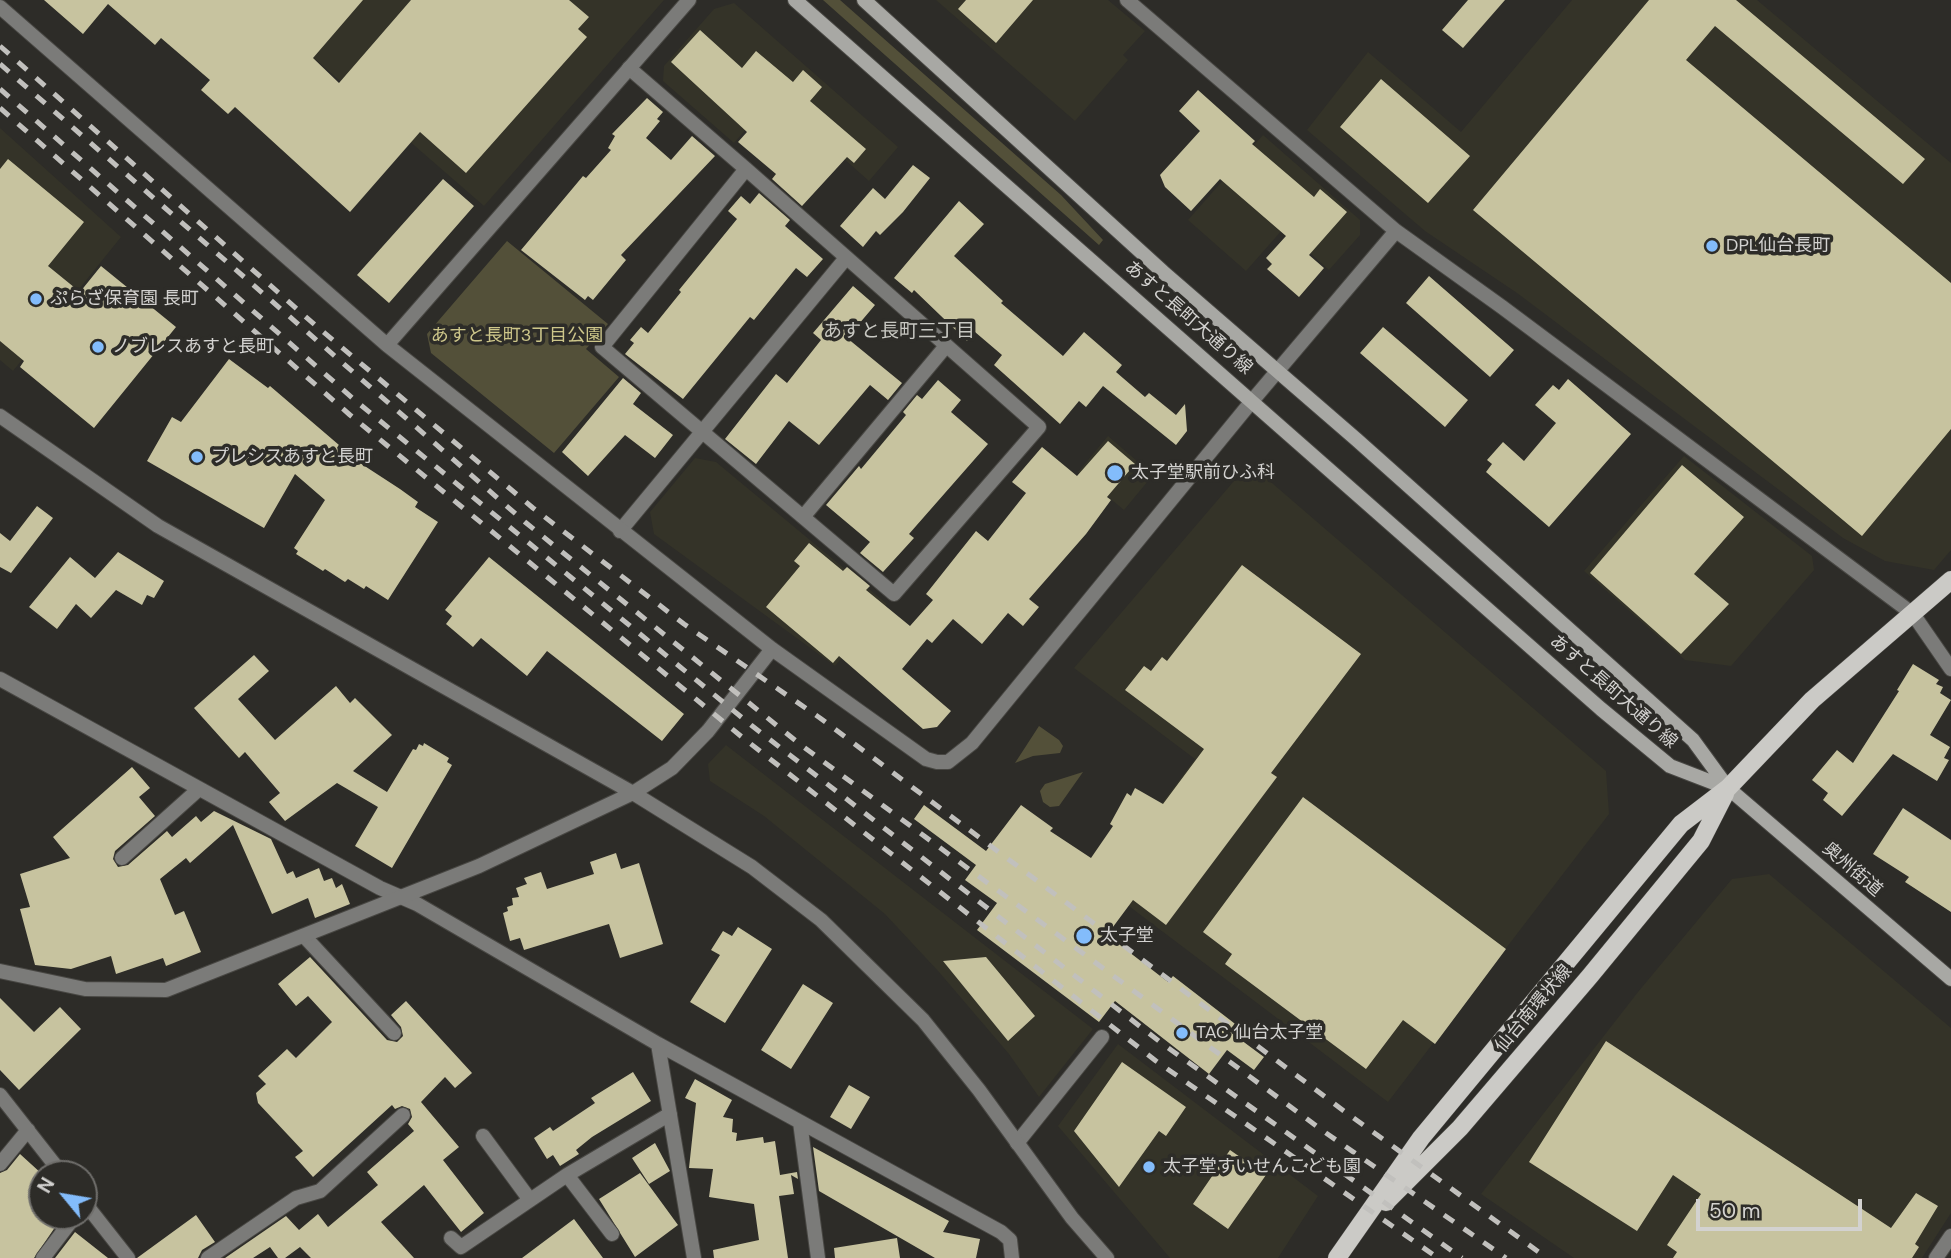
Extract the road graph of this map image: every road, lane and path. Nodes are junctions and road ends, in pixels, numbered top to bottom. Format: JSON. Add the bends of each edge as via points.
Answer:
{"nodes":[{"id":1,"x":689,"y":0,"type":"edge"},
{"id":2,"x":795,"y":0,"type":"edge"},
{"id":3,"x":864,"y":0,"type":"edge"},
{"id":4,"x":1127,"y":0,"type":"edge"},
{"id":5,"x":0,"y":8,"type":"edge"},
{"id":6,"x":629,"y":68,"type":"junction"},
{"id":7,"x":746,"y":169,"type":"junction"},
{"id":8,"x":1396,"y":231,"type":"junction"},
{"id":9,"x":846,"y":258,"type":"junction"},
{"id":10,"x":387,"y":345,"type":"junction"},
{"id":11,"x":946,"y":346,"type":"junction"},
{"id":12,"x":1277,"y":372,"type":"junction"},
{"id":13,"x":1252,"y":401,"type":"junction"},
{"id":14,"x":0,"y":416,"type":"edge"},
{"id":15,"x":704,"y":433,"type":"junction"},
{"id":16,"x":803,"y":517,"type":"junction"},
{"id":17,"x":620,"y":531,"type":"junction"},
{"id":18,"x":1951,"y":580,"type":"edge"},
{"id":19,"x":1913,"y":614,"type":"junction"},
{"id":20,"x":772,"y":649,"type":"junction"},
{"id":21,"x":1951,"y":669,"type":"edge"},
{"id":22,"x":0,"y":679,"type":"edge"},
{"id":23,"x":1728,"y":788,"type":"junction"},
{"id":24,"x":199,"y":789,"type":"junction"},
{"id":25,"x":632,"y":793,"type":"junction"},
{"id":26,"x":122,"y":858,"type":"dead end"},
{"id":27,"x":397,"y":897,"type":"junction"},
{"id":28,"x":304,"y":936,"type":"junction"},
{"id":29,"x":0,"y":971,"type":"edge"},
{"id":30,"x":1951,"y":979,"type":"edge"},
{"id":31,"x":394,"y":1033,"type":"dead end"},
{"id":32,"x":1101,"y":1037,"type":"dead end"},
{"id":33,"x":658,"y":1044,"type":"junction"},
{"id":34,"x":0,"y":1095,"type":"edge"},
{"id":35,"x":670,"y":1114,"type":"junction"},
{"id":36,"x":403,"y":1115,"type":"dead end"},
{"id":37,"x":800,"y":1122,"type":"junction"},
{"id":38,"x":28,"y":1130,"type":"junction"},
{"id":39,"x":483,"y":1136,"type":"dead end"},
{"id":40,"x":1017,"y":1143,"type":"junction"},
{"id":41,"x":51,"y":1160,"type":"edge"},
{"id":42,"x":0,"y":1164,"type":"edge"},
{"id":43,"x":567,"y":1175,"type":"junction"},
{"id":44,"x":530,"y":1200,"type":"junction"},
{"id":45,"x":98,"y":1220,"type":"edge"},
{"id":46,"x":64,"y":1230,"type":"edge"},
{"id":47,"x":612,"y":1234,"type":"dead end"},
{"id":48,"x":1951,"y":1236,"type":"edge"},
{"id":49,"x":451,"y":1238,"type":"dead end"},
{"id":50,"x":1349,"y":1240,"type":"junction"},
{"id":51,"x":43,"y":1258,"type":"edge"},
{"id":52,"x":128,"y":1258,"type":"edge"},
{"id":53,"x":208,"y":1258,"type":"edge"},
{"id":54,"x":694,"y":1258,"type":"edge"},
{"id":55,"x":818,"y":1258,"type":"edge"},
{"id":56,"x":1012,"y":1258,"type":"edge"},
{"id":57,"x":1107,"y":1258,"type":"edge"},
{"id":58,"x":1337,"y":1258,"type":"edge"},
{"id":59,"x":1936,"y":1258,"type":"edge"}],
"edges":[{"from":1,"to":6,"type":"street"},
{"from":2,"to":13,"type":"main road","name":"あすと長町大通り線"},
{"from":3,"to":12,"type":"main road","name":"あすと長町大通り線"},
{"from":4,"to":8,"type":"street"},
{"from":5,"to":10,"type":"street"},
{"from":6,"to":7,"type":"street"},
{"from":6,"to":10,"type":"street"},
{"from":7,"to":9,"type":"street"},
{"from":7,"to":15,"type":"street","via":[[602,347]]},
{"from":8,"to":12,"type":"street"},
{"from":8,"to":19,"type":"street"},
{"from":9,"to":11,"type":"street"},
{"from":9,"to":15,"type":"street"},
{"from":10,"to":17,"type":"street"},
{"from":11,"to":16,"type":"street"},
{"from":11,"to":16,"type":"street","via":[[1039,427],[894,594]]},
{"from":12,"to":13,"type":"street"},
{"from":12,"to":23,"type":"main road","name":"あすと長町大通り線","via":[[1693,740]]},
{"from":13,"to":20,"type":"street","via":[[972,743],[948,762],[926,759]]},
{"from":13,"to":23,"type":"main road","name":"あすと長町大通り線","via":[[1661,759]]},
{"from":14,"to":25,"type":"street","via":[[158,526]]},
{"from":15,"to":16,"type":"street"},
{"from":15,"to":17,"type":"street"},
{"from":17,"to":20,"type":"street"},
{"from":18,"to":19,"type":"main road","name":"仙台南環状線"},
{"from":19,"to":21,"type":"street"},
{"from":19,"to":23,"type":"main road","name":"仙台南環状線","via":[[1812,700]]},
{"from":20,"to":25,"type":"street","via":[[672,768]]},
{"from":22,"to":24,"type":"street"},
{"from":23,"to":30,"type":"main road","name":"奥州街道"},
{"from":23,"to":50,"type":"main road","name":"仙台南環状線","via":[[1681,824],[1421,1138]]},
{"from":23,"to":50,"type":"main road","name":"仙台南環状線","via":[[1701,841],[1590,976],[1460,1128]]},
{"from":24,"to":26,"type":"street"},
{"from":24,"to":27,"type":"street"},
{"from":25,"to":27,"type":"street","via":[[479,866]]},
{"from":25,"to":40,"type":"street","via":[[752,867],[821,920],[923,1020]]},
{"from":27,"to":28,"type":"street"},
{"from":27,"to":33,"type":"street"},
{"from":28,"to":29,"type":"street","via":[[166,990],[85,989]]},
{"from":28,"to":31,"type":"street"},
{"from":32,"to":40,"type":"street"},
{"from":33,"to":35,"type":"street"},
{"from":33,"to":37,"type":"street"},
{"from":34,"to":38,"type":"street"},
{"from":35,"to":43,"type":"street"},
{"from":35,"to":54,"type":"street"},
{"from":36,"to":53,"type":"street","via":[[320,1191],[296,1198]]},
{"from":37,"to":55,"type":"street"},
{"from":37,"to":56,"type":"street","via":[[1001,1232],[1010,1240]]},
{"from":38,"to":41,"type":"street"},
{"from":38,"to":42,"type":"street"},
{"from":39,"to":44,"type":"street"},
{"from":40,"to":57,"type":"street"},
{"from":43,"to":44,"type":"street"},
{"from":43,"to":47,"type":"street"},
{"from":44,"to":49,"type":"street","via":[[461,1247]]},
{"from":45,"to":52,"type":"street"},
{"from":46,"to":51,"type":"street"},
{"from":48,"to":59,"type":"street"},
{"from":50,"to":58,"type":"main road","name":"仙台南環状線"}]}
